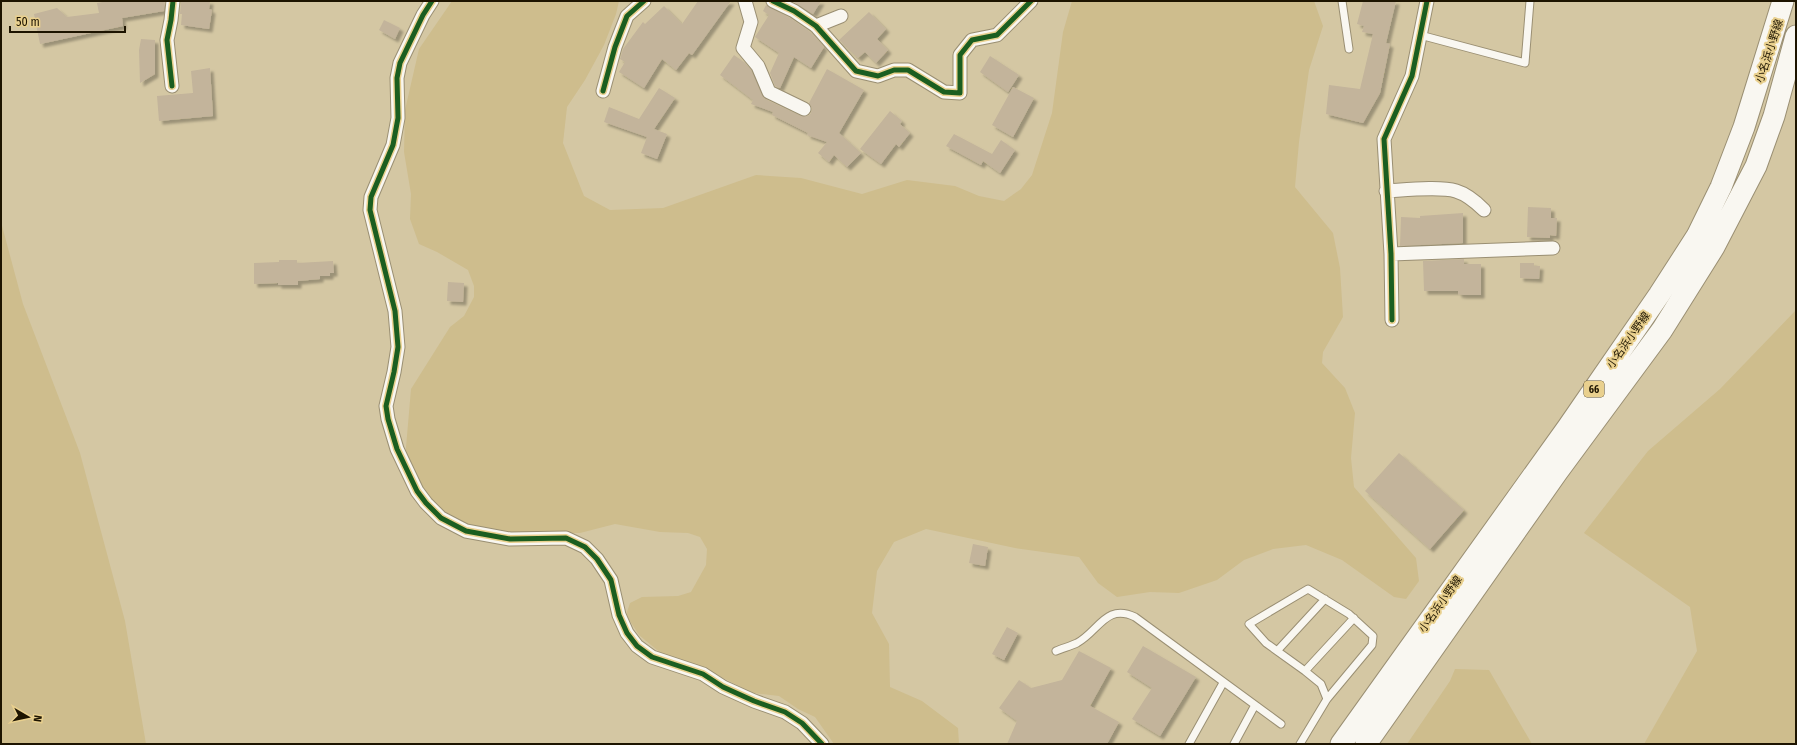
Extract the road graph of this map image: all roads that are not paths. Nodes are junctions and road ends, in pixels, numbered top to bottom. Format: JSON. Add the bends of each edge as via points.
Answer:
{"nodes":[{"id":1,"x":173,"y":1,"type":"edge"},
{"id":2,"x":432,"y":1,"type":"edge"},
{"id":3,"x":642,"y":1,"type":"edge"},
{"id":4,"x":745,"y":1,"type":"edge"},
{"id":5,"x":773,"y":1,"type":"edge"},
{"id":6,"x":1031,"y":1,"type":"edge"},
{"id":7,"x":1342,"y":1,"type":"edge"},
{"id":8,"x":1427,"y":1,"type":"edge"},
{"id":9,"x":1530,"y":1,"type":"edge"},
{"id":10,"x":1783,"y":1,"type":"edge"},
{"id":11,"x":841,"y":16,"type":"dead end"},
{"id":12,"x":816,"y":26,"type":"junction"},
{"id":13,"x":1420,"y":35,"type":"junction"},
{"id":14,"x":1796,"y":36,"type":"edge"},
{"id":15,"x":1349,"y":49,"type":"dead end"},
{"id":16,"x":172,"y":86,"type":"dead end"},
{"id":17,"x":603,"y":91,"type":"dead end"},
{"id":18,"x":804,"y":109,"type":"dead end"},
{"id":19,"x":1386,"y":191,"type":"junction"},
{"id":20,"x":1484,"y":210,"type":"dead end"},
{"id":21,"x":1553,"y":248,"type":"dead end"},
{"id":22,"x":1391,"y":254,"type":"junction"},
{"id":23,"x":1392,"y":320,"type":"dead end"},
{"id":24,"x":1325,"y":599,"type":"junction"},
{"id":25,"x":1354,"y":618,"type":"junction"},
{"id":26,"x":1056,"y":651,"type":"dead end"},
{"id":27,"x":1277,"y":651,"type":"junction"},
{"id":28,"x":1305,"y":671,"type":"junction"},
{"id":29,"x":1223,"y":683,"type":"junction"},
{"id":30,"x":1327,"y":699,"type":"junction"},
{"id":31,"x":1254,"y":705,"type":"junction"},
{"id":32,"x":1281,"y":724,"type":"dead end"},
{"id":33,"x":1235,"y":743,"type":"edge"},
{"id":34,"x":822,"y":744,"type":"edge"},
{"id":35,"x":1189,"y":744,"type":"edge"},
{"id":36,"x":1300,"y":744,"type":"edge"},
{"id":37,"x":1341,"y":744,"type":"edge"},
{"id":38,"x":1366,"y":744,"type":"edge"}],
"edges":[{"from":1,"to":16,"type":"street","via":[[167,40]]},
{"from":2,"to":34,"type":"street","via":[[400,63],[397,78],[398,118],[394,138],[371,197],[370,210],[395,310],[398,347],[386,406],[393,438],[417,491],[441,518],[466,531],[510,539],[566,538],[585,547],[597,559],[610,580],[619,615],[627,633],[638,646],[652,657],[703,674],[723,687],[785,712],[802,723]]},
{"from":3,"to":17,"type":"street","via":[[627,16]]},
{"from":4,"to":18,"type":"street","via":[[751,22],[743,48],[758,66],[769,92]]},
{"from":5,"to":12,"type":"street"},
{"from":6,"to":12,"type":"street","via":[[997,35],[972,40],[960,54],[960,92],[944,92],[908,70],[894,70],[878,76],[856,71]]},
{"from":7,"to":15,"type":"lane"},
{"from":8,"to":13,"type":"street"},
{"from":9,"to":13,"type":"lane","via":[[1525,63]]},
{"from":10,"to":37,"type":"main road","name":"小名浜小野線","number":"66","via":[[1744,127],[1721,187],[1698,236],[1568,427]]},
{"from":11,"to":12,"type":"street"},
{"from":13,"to":19,"type":"street","via":[[1412,76],[1384,139]]},
{"from":14,"to":38,"type":"main road","name":"小名浜小野線","number":"66","via":[[1774,116],[1756,166],[1714,247],[1662,330]]},
{"from":19,"to":20,"type":"street","via":[[1456,191]]},
{"from":19,"to":22,"type":"street"},
{"from":21,"to":22,"type":"street"},
{"from":22,"to":23,"type":"street"},
{"from":24,"to":25,"type":"lane"},
{"from":24,"to":27,"type":"lane"},
{"from":24,"to":27,"type":"lane","via":[[1308,590],[1249,624]]},
{"from":25,"to":28,"type":"lane"},
{"from":25,"to":30,"type":"lane","via":[[1373,636],[1372,645]]},
{"from":26,"to":29,"type":"lane","via":[[1078,642],[1111,614],[1124,612],[1135,617]]},
{"from":27,"to":28,"type":"lane"},
{"from":28,"to":30,"type":"lane","via":[[1321,684]]},
{"from":29,"to":31,"type":"lane"},
{"from":29,"to":35,"type":"lane"},
{"from":30,"to":36,"type":"lane"},
{"from":31,"to":32,"type":"lane"},
{"from":31,"to":33,"type":"lane"}]}
